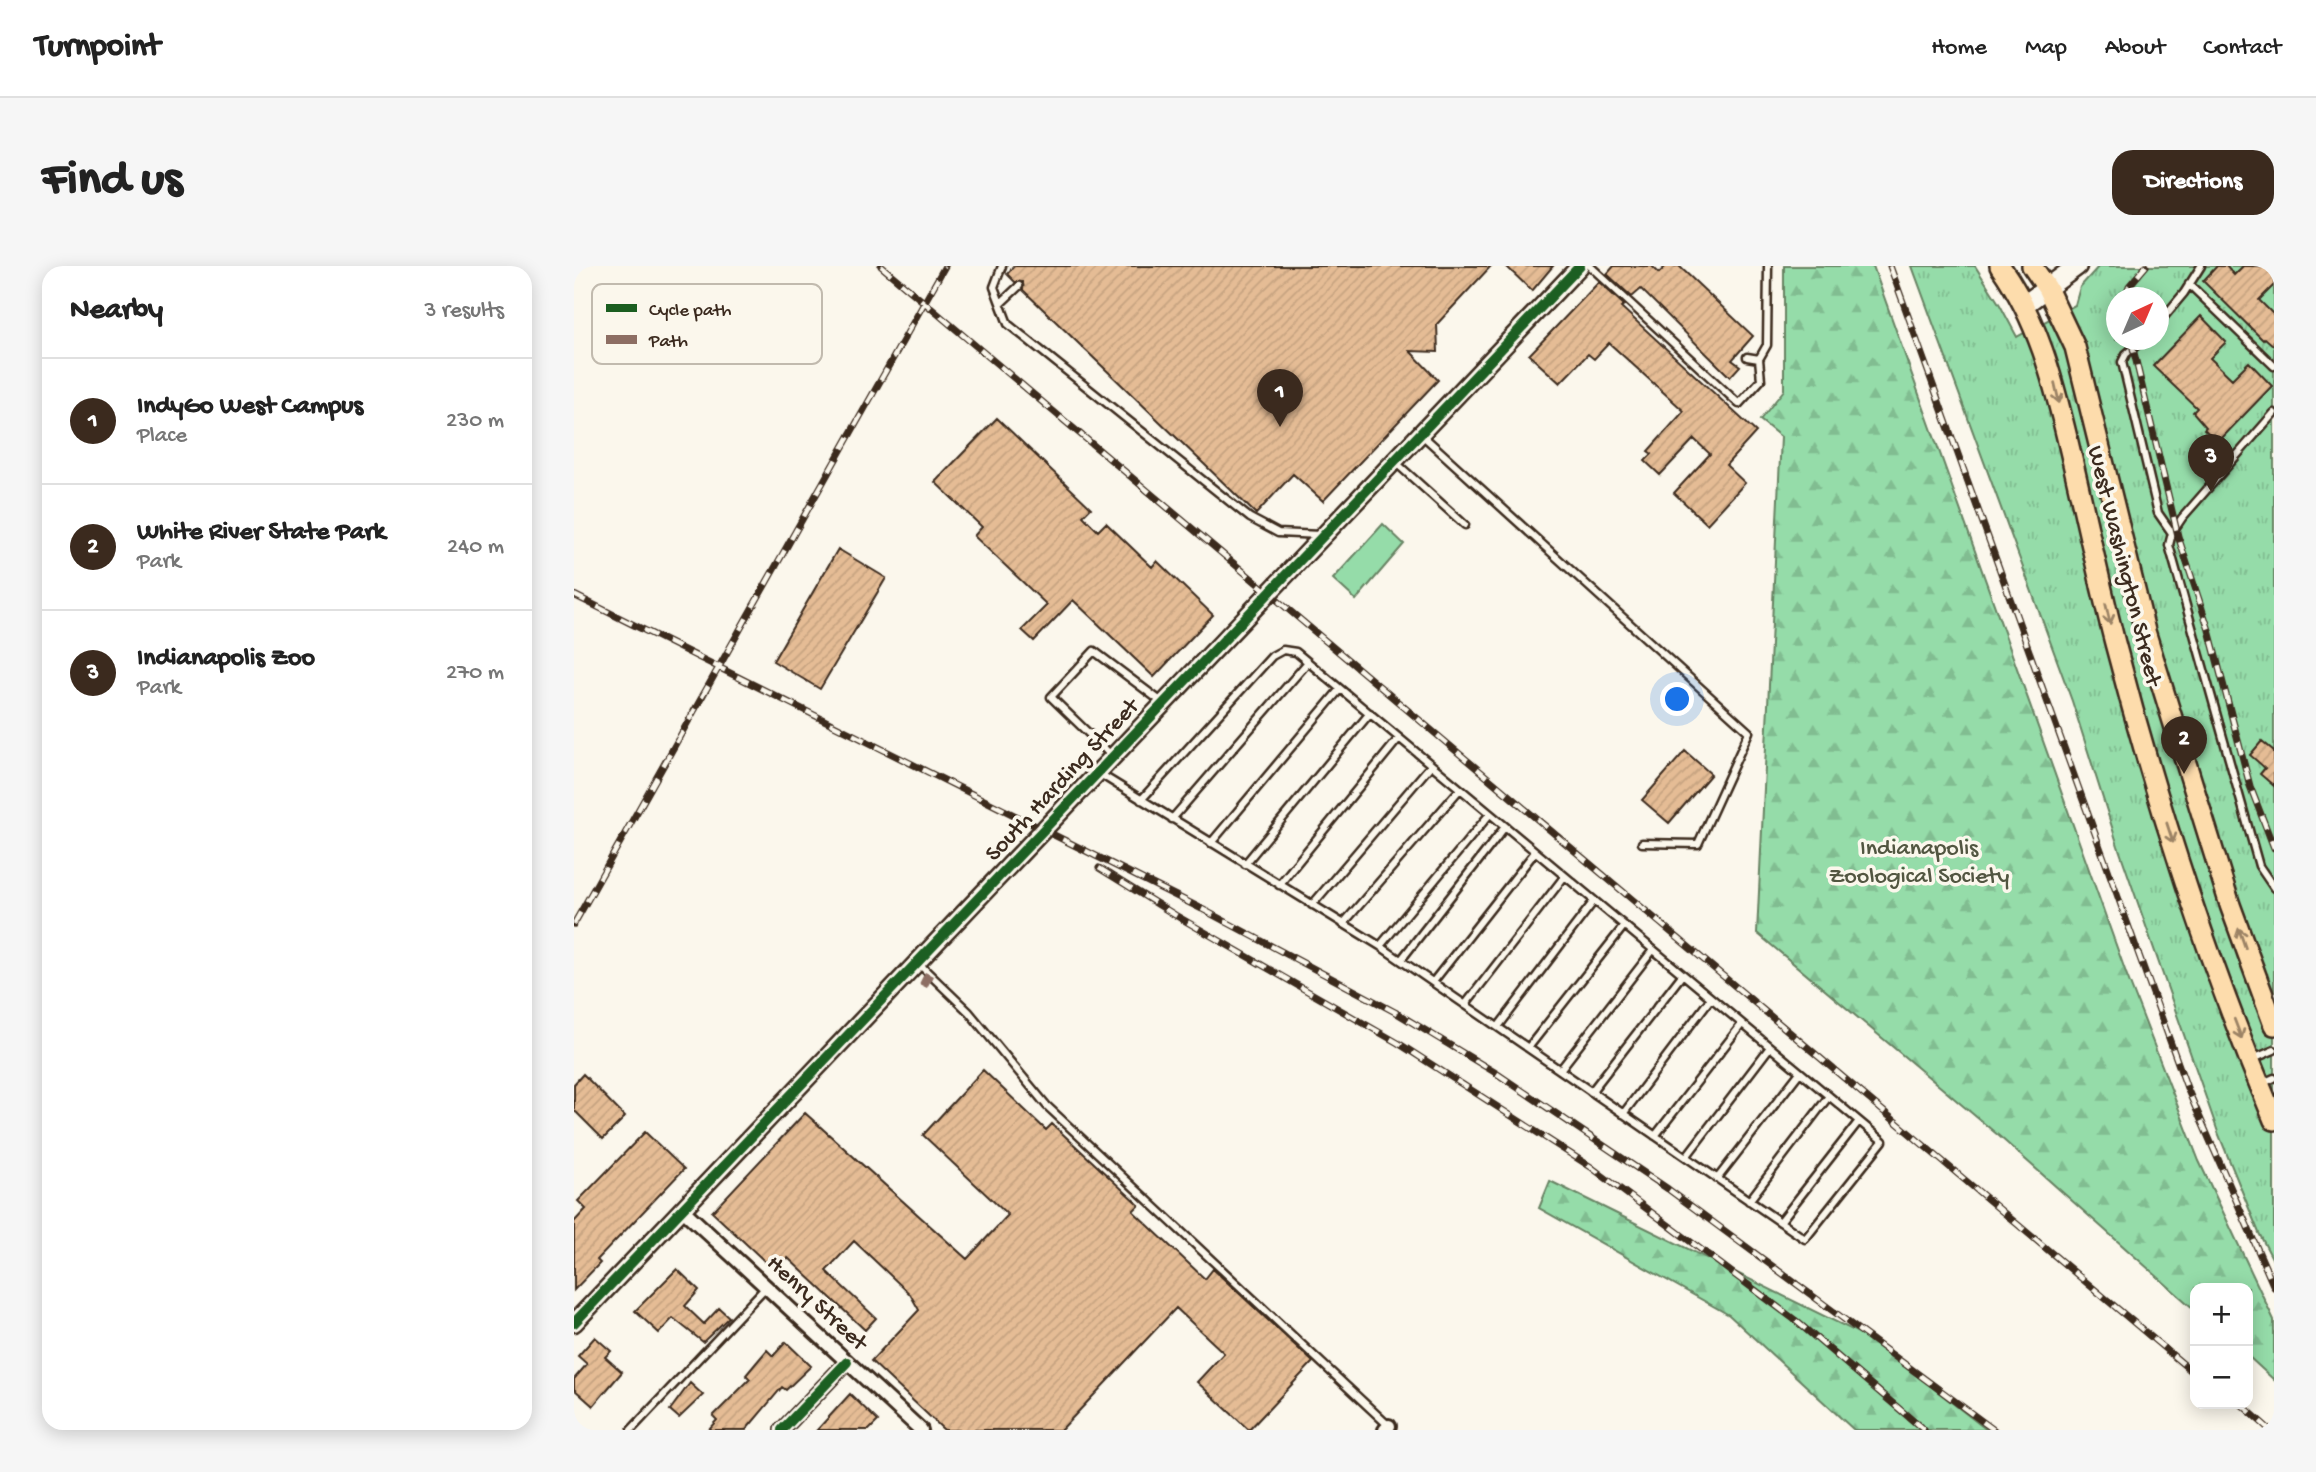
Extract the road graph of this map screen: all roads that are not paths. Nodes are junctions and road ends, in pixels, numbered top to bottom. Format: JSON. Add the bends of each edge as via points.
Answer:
{"nodes":[{"id":1,"x":1002,"y":266,"type":"edge"},
{"id":2,"x":1580,"y":266,"type":"edge"},
{"id":3,"x":1590,"y":266,"type":"edge"},
{"id":4,"x":1768,"y":266,"type":"edge"},
{"id":5,"x":2000,"y":266,"type":"edge"},
{"id":6,"x":2032,"y":266,"type":"edge"},
{"id":7,"x":2077,"y":266,"type":"edge"},
{"id":8,"x":2201,"y":266,"type":"edge"},
{"id":9,"x":2189,"y":284,"type":"junction"},
{"id":10,"x":1019,"y":286,"type":"dead end"},
{"id":11,"x":2047,"y":288,"type":"junction"},
{"id":12,"x":1001,"y":303,"type":"junction"},
{"id":13,"x":2024,"y":305,"type":"junction"},
{"id":14,"x":2169,"y":310,"type":"edge"},
{"id":15,"x":2131,"y":350,"type":"edge"},
{"id":16,"x":1747,"y":357,"type":"dead end"},
{"id":17,"x":1759,"y":359,"type":"junction"},
{"id":18,"x":2274,"y":366,"type":"edge"},
{"id":19,"x":2274,"y":413,"type":"edge"},
{"id":20,"x":1420,"y":433,"type":"junction"},
{"id":21,"x":1394,"y":461,"type":"junction"},
{"id":22,"x":1465,"y":525,"type":"dead end"},
{"id":23,"x":2172,"y":533,"type":"junction"},
{"id":24,"x":1325,"y":535,"type":"junction"},
{"id":25,"x":1308,"y":662,"type":"junction"},
{"id":26,"x":1340,"y":689,"type":"junction"},
{"id":27,"x":1164,"y":704,"type":"junction"},
{"id":28,"x":1370,"y":713,"type":"junction"},
{"id":29,"x":1399,"y":738,"type":"junction"},
{"id":30,"x":1114,"y":757,"type":"junction"},
{"id":31,"x":1431,"y":765,"type":"junction"},
{"id":32,"x":1098,"y":773,"type":"junction"},
{"id":33,"x":1460,"y":789,"type":"junction"},
{"id":34,"x":1141,"y":800,"type":"junction"},
{"id":35,"x":1489,"y":815,"type":"junction"},
{"id":36,"x":1172,"y":819,"type":"junction"},
{"id":37,"x":1504,"y":828,"type":"junction"},
{"id":38,"x":1211,"y":843,"type":"junction"},
{"id":39,"x":1642,"y":843,"type":"dead end"},
{"id":40,"x":1535,"y":852,"type":"junction"},
{"id":41,"x":1245,"y":864,"type":"junction"},
{"id":42,"x":1564,"y":877,"type":"junction"},
{"id":43,"x":1279,"y":885,"type":"junction"},
{"id":44,"x":2274,"y":888,"type":"edge"},
{"id":45,"x":1594,"y":901,"type":"junction"},
{"id":46,"x":1312,"y":905,"type":"junction"},
{"id":47,"x":1343,"y":924,"type":"junction"},
{"id":48,"x":1624,"y":926,"type":"junction"},
{"id":49,"x":1380,"y":946,"type":"junction"},
{"id":50,"x":1653,"y":950,"type":"junction"},
{"id":51,"x":1401,"y":960,"type":"junction"},
{"id":52,"x":918,"y":964,"type":"junction"},
{"id":53,"x":1682,"y":975,"type":"junction"},
{"id":54,"x":1433,"y":982,"type":"junction"},
{"id":55,"x":1711,"y":998,"type":"junction"},
{"id":56,"x":1465,"y":1004,"type":"junction"},
{"id":57,"x":1742,"y":1024,"type":"junction"},
{"id":58,"x":2274,"y":1025,"type":"edge"},
{"id":59,"x":1497,"y":1027,"type":"junction"},
{"id":60,"x":1770,"y":1047,"type":"junction"},
{"id":61,"x":1528,"y":1048,"type":"junction"},
{"id":62,"x":2274,"y":1050,"type":"edge"},
{"id":63,"x":2250,"y":1060,"type":"junction"},
{"id":64,"x":1560,"y":1070,"type":"junction"},
{"id":65,"x":1800,"y":1072,"type":"junction"},
{"id":66,"x":2267,"y":1081,"type":"edge"},
{"id":67,"x":1591,"y":1092,"type":"junction"},
{"id":68,"x":1829,"y":1096,"type":"junction"},
{"id":69,"x":1623,"y":1114,"type":"junction"},
{"id":70,"x":2274,"y":1120,"type":"edge"},
{"id":71,"x":1859,"y":1121,"type":"junction"},
{"id":72,"x":1655,"y":1136,"type":"junction"},
{"id":73,"x":1686,"y":1157,"type":"junction"},
{"id":74,"x":1717,"y":1179,"type":"junction"},
{"id":75,"x":1749,"y":1201,"type":"junction"},
{"id":76,"x":683,"y":1210,"type":"junction"},
{"id":77,"x":1780,"y":1222,"type":"junction"},
{"id":78,"x":766,"y":1287,"type":"junction"},
{"id":79,"x":574,"y":1323,"type":"edge"},
{"id":80,"x":848,"y":1362,"type":"junction"},
{"id":81,"x":1387,"y":1428,"type":"edge"},
{"id":82,"x":631,"y":1430,"type":"edge"},
{"id":83,"x":782,"y":1430,"type":"edge"},
{"id":84,"x":920,"y":1430,"type":"edge"}],
"edges":[{"from":1,"to":12,"type":"lane","via":[[994,287]]},
{"from":2,"to":20,"type":"street","name":"South Harding Street"},
{"from":3,"to":17,"type":"lane","via":[[1739,404],[1760,380]]},
{"from":4,"to":17,"type":"lane","via":[[1767,345]]},
{"from":5,"to":13,"type":"main road","name":"West Washington Street"},
{"from":6,"to":11,"type":"main road","name":"West Washington Street"},
{"from":7,"to":11,"type":"main road"},
{"from":8,"to":9,"type":"lane"},
{"from":9,"to":14,"type":"lane"},
{"from":9,"to":18,"type":"lane"},
{"from":10,"to":12,"type":"lane"},
{"from":11,"to":13,"type":"main road"},
{"from":58,"to":11,"type":"main road","name":"West Washington Street","one_way":true,"via":[[2230,905],[2145,631],[2076,347]]},
{"from":12,"to":24,"type":"lane","via":[[1008,324],[1250,518],[1278,533]]},
{"from":13,"to":63,"type":"main road","name":"West Washington Street","one_way":true,"via":[[2052,372],[2115,640],[2163,813]]},
{"from":15,"to":23,"type":"lane","via":[[2123,362],[2158,513]]},
{"from":16,"to":17,"type":"lane"},
{"from":19,"to":23,"type":"lane"},
{"from":20,"to":21,"type":"street","name":"South Harding Street"},
{"from":20,"to":39,"type":"lane","via":[[1749,732],[1698,844]]},
{"from":21,"to":22,"type":"lane"},
{"from":21,"to":24,"type":"street","name":"South Harding Street"},
{"from":23,"to":44,"type":"lane","via":[[2171,559],[2259,866]]},
{"from":24,"to":27,"type":"street","name":"South Harding Street"},
{"from":25,"to":26,"type":"lane"},
{"from":25,"to":34,"type":"lane","via":[[1296,652],[1283,650],[1272,656]]},
{"from":25,"to":36,"type":"lane"},
{"from":26,"to":28,"type":"lane"},
{"from":26,"to":38,"type":"lane"},
{"from":27,"to":30,"type":"street","name":"South Harding Street"},
{"from":27,"to":30,"type":"lane","via":[[1094,651],[1051,697]]},
{"from":28,"to":29,"type":"lane"},
{"from":28,"to":41,"type":"lane"},
{"from":29,"to":31,"type":"lane"},
{"from":29,"to":43,"type":"lane"},
{"from":30,"to":32,"type":"street","name":"South Harding Street"},
{"from":31,"to":33,"type":"lane"},
{"from":31,"to":46,"type":"lane"},
{"from":32,"to":34,"type":"lane"},
{"from":32,"to":52,"type":"street","name":"South Harding Street"},
{"from":33,"to":35,"type":"lane"},
{"from":33,"to":47,"type":"lane"},
{"from":34,"to":36,"type":"lane"},
{"from":35,"to":37,"type":"lane"},
{"from":35,"to":49,"type":"lane"},
{"from":36,"to":38,"type":"lane"},
{"from":37,"to":40,"type":"lane"},
{"from":37,"to":51,"type":"lane"},
{"from":38,"to":41,"type":"lane"},
{"from":40,"to":42,"type":"lane"},
{"from":40,"to":54,"type":"lane"},
{"from":41,"to":43,"type":"lane"},
{"from":42,"to":45,"type":"lane"},
{"from":42,"to":56,"type":"lane"},
{"from":43,"to":46,"type":"lane"},
{"from":45,"to":48,"type":"lane"},
{"from":45,"to":59,"type":"lane"},
{"from":46,"to":47,"type":"lane"},
{"from":47,"to":49,"type":"lane"},
{"from":48,"to":50,"type":"lane"},
{"from":48,"to":61,"type":"lane"},
{"from":49,"to":51,"type":"lane"},
{"from":50,"to":53,"type":"lane"},
{"from":50,"to":64,"type":"lane"},
{"from":51,"to":54,"type":"lane"},
{"from":52,"to":76,"type":"street","name":"South Harding Street"},
{"from":52,"to":81,"type":"lane","via":[[969,1012],[1048,1105]]},
{"from":53,"to":55,"type":"lane"},
{"from":53,"to":67,"type":"lane"},
{"from":54,"to":56,"type":"lane"},
{"from":55,"to":57,"type":"lane"},
{"from":55,"to":69,"type":"lane"},
{"from":56,"to":59,"type":"lane"},
{"from":57,"to":60,"type":"lane"},
{"from":57,"to":72,"type":"lane"},
{"from":59,"to":61,"type":"lane"},
{"from":60,"to":65,"type":"lane"},
{"from":60,"to":73,"type":"lane"},
{"from":61,"to":64,"type":"lane"},
{"from":62,"to":63,"type":"lane"},
{"from":63,"to":66,"type":"main road","name":"West Washington Street"},
{"from":64,"to":67,"type":"lane"},
{"from":65,"to":68,"type":"lane"},
{"from":65,"to":74,"type":"lane"},
{"from":66,"to":70,"type":"main road","name":"West Washington Street"},
{"from":67,"to":69,"type":"lane"},
{"from":68,"to":71,"type":"lane"},
{"from":68,"to":75,"type":"lane"},
{"from":69,"to":72,"type":"lane"},
{"from":71,"to":77,"type":"lane"},
{"from":71,"to":77,"type":"lane","via":[[1883,1141],[1805,1240]]},
{"from":72,"to":73,"type":"lane"},
{"from":73,"to":74,"type":"lane"},
{"from":74,"to":75,"type":"lane"},
{"from":75,"to":77,"type":"lane"},
{"from":76,"to":78,"type":"street","name":"Henry Street"},
{"from":76,"to":79,"type":"street","name":"South Harding Street"},
{"from":78,"to":80,"type":"street","name":"Henry Street"},
{"from":78,"to":82,"type":"lane"},
{"from":80,"to":83,"type":"street"},
{"from":80,"to":84,"type":"street","name":"Henry Street"}]}
